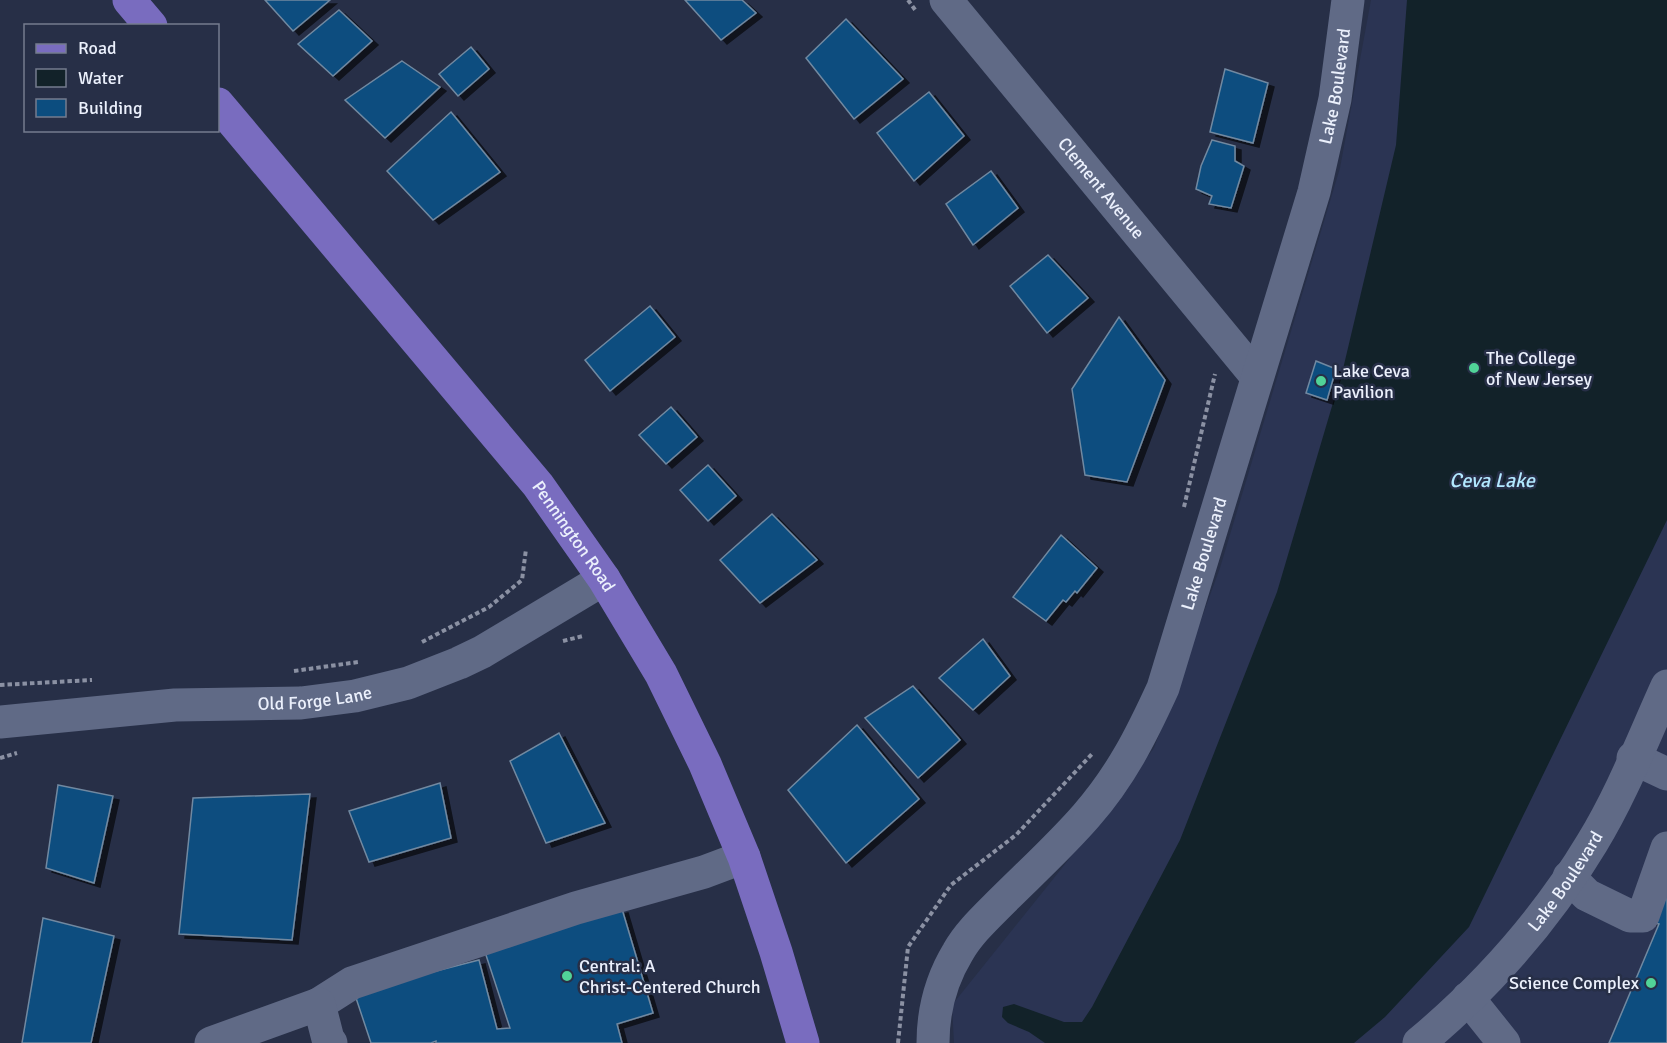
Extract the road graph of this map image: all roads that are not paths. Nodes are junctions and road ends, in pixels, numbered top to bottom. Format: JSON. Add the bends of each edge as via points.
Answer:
{"nodes":[{"id":1,"x":129,"y":0,"type":"edge"},
{"id":2,"x":1348,"y":0,"type":"edge"},
{"id":3,"x":934,"y":9,"type":"edge"},
{"id":4,"x":149,"y":24,"type":"edge"},
{"id":5,"x":219,"y":105,"type":"edge"},
{"id":6,"x":1257,"y":377,"type":"junction"},
{"id":7,"x":604,"y":579,"type":"junction"},
{"id":8,"x":1667,"y":686,"type":"edge"},
{"id":9,"x":0,"y":722,"type":"edge"},
{"id":10,"x":1634,"y":758,"type":"junction"},
{"id":11,"x":1667,"y":774,"type":"edge"},
{"id":12,"x":1667,"y":848,"type":"edge"},
{"id":13,"x":744,"y":857,"type":"junction"},
{"id":14,"x":1569,"y":877,"type":"junction"},
{"id":15,"x":1468,"y":998,"type":"junction"},
{"id":16,"x":320,"y":1004,"type":"junction"},
{"id":17,"x":265,"y":1034,"type":"edge"},
{"id":18,"x":211,"y":1043,"type":"edge"},
{"id":19,"x":331,"y":1043,"type":"edge"},
{"id":20,"x":803,"y":1043,"type":"edge"},
{"id":21,"x":933,"y":1043,"type":"edge"},
{"id":22,"x":1419,"y":1043,"type":"edge"},
{"id":23,"x":1504,"y":1043,"type":"edge"}],
"edges":[{"from":1,"to":4,"type":"main road"},
{"from":2,"to":6,"type":"street","name":"Lake Boulevard","via":[[1335,99],[1314,192]]},
{"from":3,"to":6,"type":"street","name":"Clement Avenue"},
{"from":5,"to":7,"type":"main road","name":"Pennington Road","via":[[538,485]]},
{"from":6,"to":21,"type":"street","name":"Lake Boulevard","via":[[1163,688],[1139,740],[1085,817],[979,924],[958,951],[941,987]]},
{"from":7,"to":9,"type":"street","name":"Old Forge Lane","via":[[459,663],[408,683],[355,696],[301,703],[175,705]]},
{"from":7,"to":13,"type":"main road","name":"Pennington Road","via":[[661,674]]},
{"from":8,"to":10,"type":"street","name":"Lake Boulevard"},
{"from":10,"to":11,"type":"street"},
{"from":10,"to":14,"type":"street","name":"Lake Boulevard","via":[[1592,844]]},
{"from":12,"to":14,"type":"street","via":[[1643,916],[1630,916],[1587,895]]},
{"from":13,"to":16,"type":"street","via":[[352,983]]},
{"from":13,"to":20,"type":"main road","name":"Pennington Road"},
{"from":14,"to":15,"type":"street","name":"Lake Boulevard","via":[[1535,924]]},
{"from":15,"to":22,"type":"street","name":"Lake Boulevard"},
{"from":15,"to":23,"type":"street"},
{"from":16,"to":17,"type":"street"},
{"from":16,"to":19,"type":"street"},
{"from":17,"to":18,"type":"street"}]}
